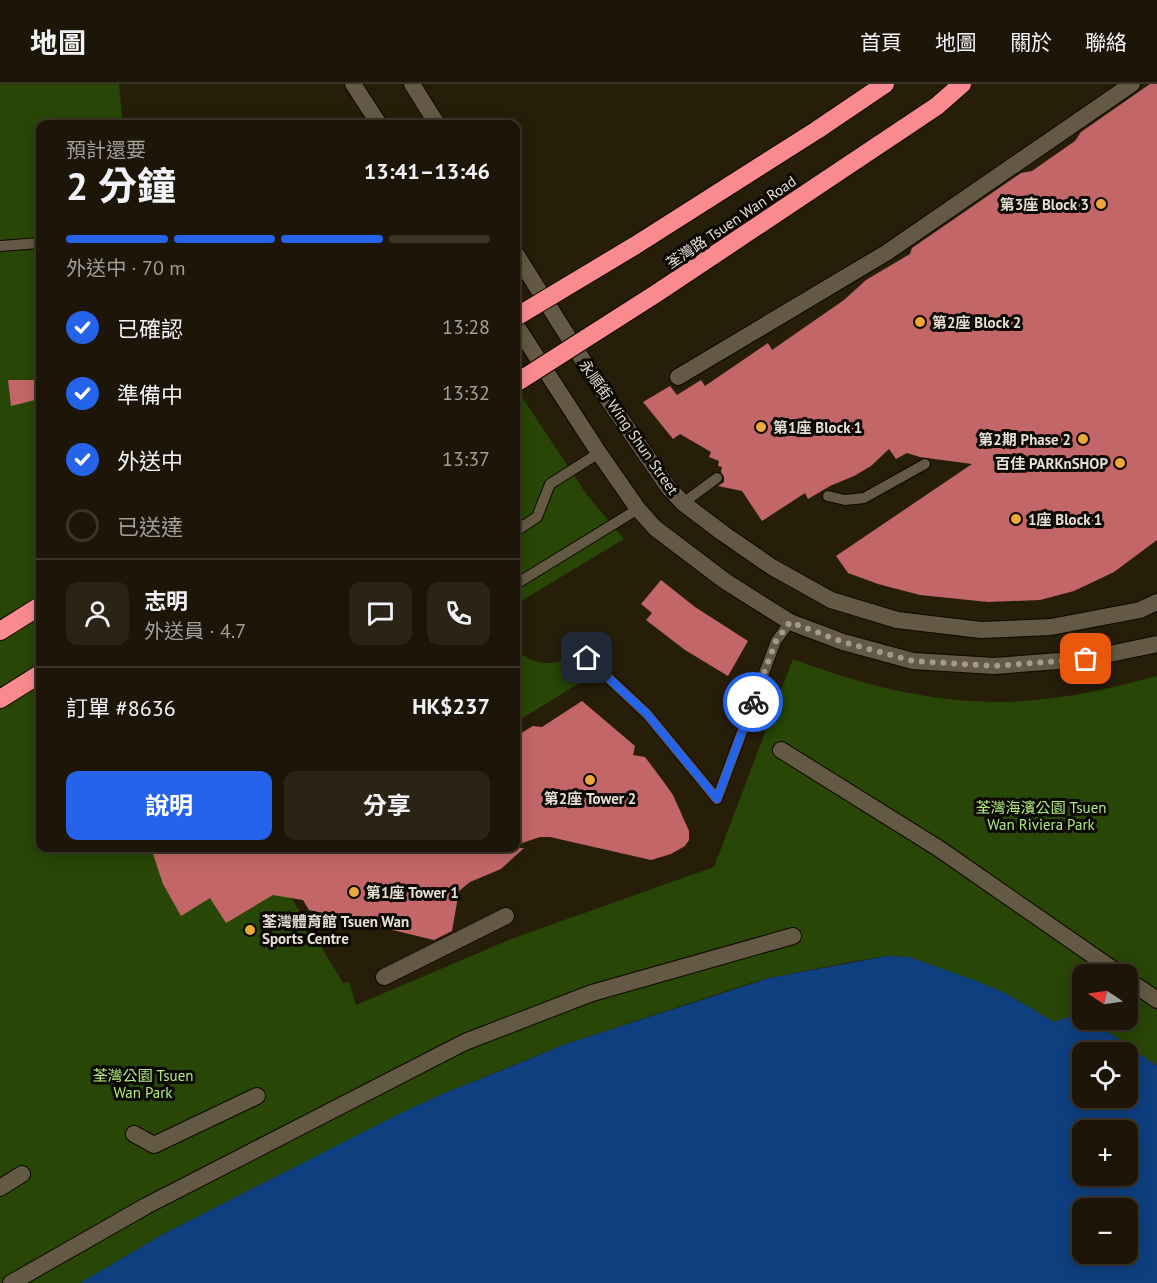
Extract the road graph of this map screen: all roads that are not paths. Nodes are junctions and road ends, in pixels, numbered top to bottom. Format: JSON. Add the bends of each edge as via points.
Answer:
{"nodes":[{"id":1,"x":353,"y":84,"type":"edge"},
{"id":2,"x":412,"y":84,"type":"edge"},
{"id":3,"x":885,"y":84,"type":"edge"},
{"id":4,"x":962,"y":84,"type":"edge"},
{"id":5,"x":1132,"y":84,"type":"edge"},
{"id":6,"x":376,"y":120,"type":"edge"},
{"id":7,"x":434,"y":120,"type":"edge"},
{"id":8,"x":36,"y":243,"type":"edge"},
{"id":9,"x":0,"y":246,"type":"edge"},
{"id":10,"x":520,"y":260,"type":"edge"},
{"id":11,"x":520,"y":315,"type":"edge"},
{"id":12,"x":520,"y":332,"type":"edge"},
{"id":13,"x":678,"y":377,"type":"dead end"},
{"id":14,"x":520,"y":380,"type":"edge"},
{"id":15,"x":599,"y":453,"type":"junction"},
{"id":16,"x":925,"y":464,"type":"dead end"},
{"id":17,"x":717,"y":478,"type":"dead end"},
{"id":18,"x":828,"y":496,"type":"dead end"},
{"id":19,"x":684,"y":503,"type":"junction"},
{"id":20,"x":638,"y":508,"type":"junction"},
{"id":21,"x":520,"y":528,"type":"edge"},
{"id":22,"x":520,"y":582,"type":"edge"},
{"id":23,"x":1157,"y":602,"type":"edge"},
{"id":24,"x":36,"y":608,"type":"edge"},
{"id":25,"x":790,"y":622,"type":"junction"},
{"id":26,"x":0,"y":631,"type":"edge"},
{"id":27,"x":1157,"y":644,"type":"edge"},
{"id":28,"x":587,"y":658,"type":"dead end"},
{"id":29,"x":36,"y":676,"type":"edge"},
{"id":30,"x":0,"y":699,"type":"edge"},
{"id":31,"x":781,"y":750,"type":"dead end"},
{"id":32,"x":506,"y":916,"type":"dead end"},
{"id":33,"x":793,"y":936,"type":"dead end"},
{"id":34,"x":1104,"y":964,"type":"edge"},
{"id":35,"x":384,"y":977,"type":"dead end"},
{"id":36,"x":1138,"y":987,"type":"edge"},
{"id":37,"x":1157,"y":1000,"type":"edge"},
{"id":38,"x":257,"y":1096,"type":"dead end"},
{"id":39,"x":134,"y":1134,"type":"dead end"},
{"id":40,"x":22,"y":1174,"type":"dead end"},
{"id":41,"x":0,"y":1188,"type":"edge"},
{"id":42,"x":11,"y":1283,"type":"edge"}],
"edges":[{"from":1,"to":6,"type":"street"},
{"from":2,"to":7,"type":"street"},
{"from":3,"to":11,"type":"highway","name":"荃灣路 Tsuen Wan Road","bridge":true,"via":[[636,245]]},
{"from":4,"to":14,"type":"highway","name":"荃灣路 Tsuen Wan Road","bridge":true,"via":[[927,112]]},
{"from":5,"to":13,"type":"street","via":[[886,253]]},
{"from":8,"to":9,"type":"lane"},
{"from":10,"to":19,"type":"street","name":"永順街 Wing Shun Street","via":[[606,397],[668,487]]},
{"from":12,"to":15,"type":"street"},
{"from":15,"to":20,"type":"street"},
{"from":15,"to":21,"type":"lane","via":[[550,484],[537,517]]},
{"from":16,"to":18,"type":"lane","via":[[864,498],[845,500]]},
{"from":17,"to":19,"type":"lane"},
{"from":19,"to":23,"type":"street","name":"永順街 Wing Shun Street","via":[[772,567],[831,600],[897,620],[981,630],[1051,627],[1140,610]]},
{"from":20,"to":22,"type":"lane"},
{"from":20,"to":25,"type":"street","via":[[655,528],[692,557]]},
{"from":24,"to":26,"type":"highway"},
{"from":25,"to":27,"type":"street","via":[[843,642],[913,661],[994,666],[1074,660]]},
{"from":25,"to":28,"type":"lane","via":[[776,641],[717,799],[647,714]]},
{"from":29,"to":30,"type":"highway"},
{"from":31,"to":34,"type":"street","via":[[938,848]]},
{"from":32,"to":35,"type":"street"},
{"from":33,"to":42,"type":"street","via":[[592,993],[465,1042],[146,1206]]},
{"from":36,"to":37,"type":"street"},
{"from":38,"to":39,"type":"street","via":[[154,1145]]},
{"from":40,"to":41,"type":"street"}]}
